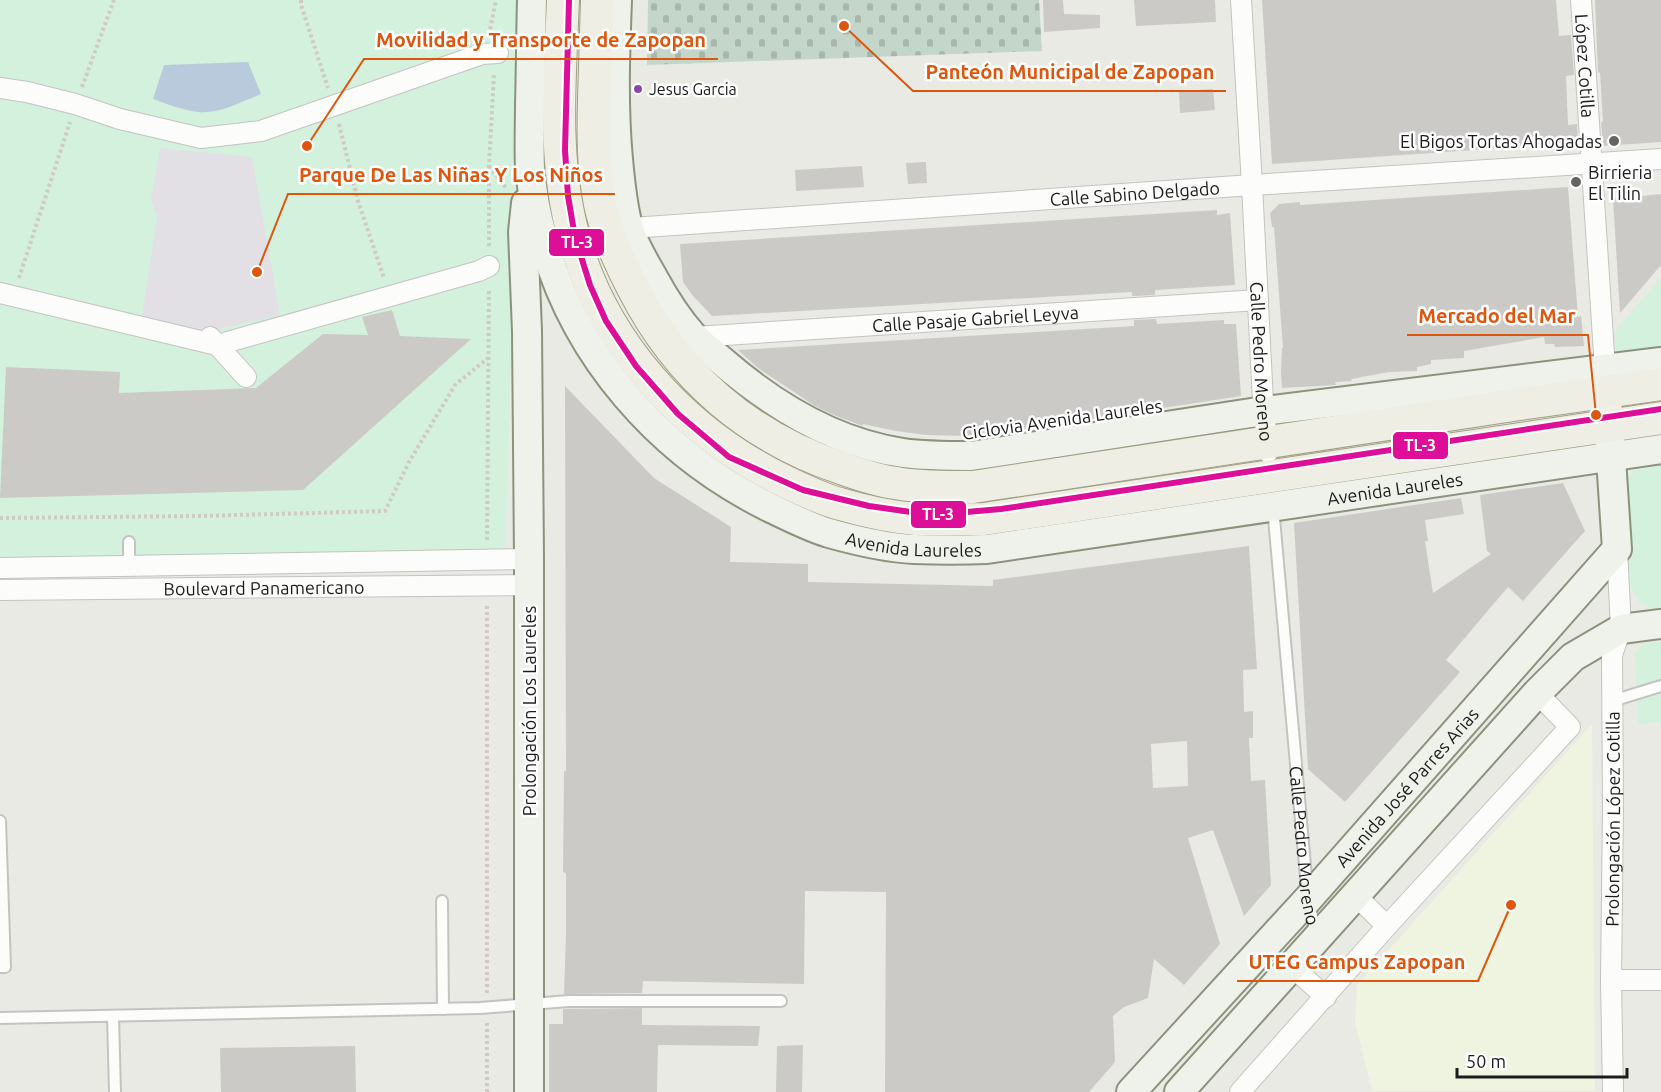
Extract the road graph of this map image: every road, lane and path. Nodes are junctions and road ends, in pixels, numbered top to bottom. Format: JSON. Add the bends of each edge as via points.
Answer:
{"nodes":[{"id":1,"x":114,"y":0,"type":"edge"},
{"id":2,"x":301,"y":0,"type":"edge"},
{"id":3,"x":496,"y":0,"type":"edge"},
{"id":4,"x":532,"y":0,"type":"edge"},
{"id":5,"x":563,"y":0,"type":"edge"},
{"id":6,"x":597,"y":0,"type":"edge"},
{"id":7,"x":617,"y":0,"type":"edge"},
{"id":8,"x":1241,"y":0,"type":"edge"},
{"id":9,"x":1581,"y":0,"type":"edge"},
{"id":10,"x":493,"y":53,"type":"joint"},
{"id":11,"x":0,"y":88,"type":"edge"},
{"id":12,"x":75,"y":104,"type":"junction"},
{"id":13,"x":334,"y":105,"type":"junction"},
{"id":14,"x":1661,"y":159,"type":"edge"},
{"id":15,"x":1592,"y":164,"type":"junction"},
{"id":16,"x":530,"y":169,"type":"junction"},
{"id":17,"x":1252,"y":185,"type":"junction"},
{"id":18,"x":618,"y":229,"type":"junction"},
{"id":19,"x":489,"y":266,"type":"dead end"},
{"id":20,"x":7,"y":295,"type":"edge"},
{"id":21,"x":390,"y":297,"type":"junction"},
{"id":22,"x":1258,"y":300,"type":"junction"},
{"id":23,"x":575,"y":322,"type":"junction"},
{"id":24,"x":527,"y":331,"type":"junction"},
{"id":25,"x":694,"y":336,"type":"junction"},
{"id":26,"x":211,"y":339,"type":"junction"},
{"id":27,"x":488,"y":358,"type":"dead end"},
{"id":28,"x":1661,"y":362,"type":"edge"},
{"id":29,"x":246,"y":377,"type":"dead end"},
{"id":30,"x":1606,"y":380,"type":"junction"},
{"id":31,"x":1661,"y":384,"type":"edge"},
{"id":32,"x":1264,"y":411,"type":"junction"},
{"id":33,"x":1661,"y":418,"type":"edge"},
{"id":34,"x":1609,"y":425,"type":"junction"},
{"id":35,"x":1267,"y":443,"type":"junction"},
{"id":36,"x":1661,"y":449,"type":"edge"},
{"id":37,"x":1611,"y":456,"type":"junction"},
{"id":38,"x":1271,"y":491,"type":"junction"},
{"id":39,"x":0,"y":518,"type":"edge"},
{"id":40,"x":129,"y":542,"type":"dead end"},
{"id":41,"x":1617,"y":549,"type":"junction"},
{"id":42,"x":129,"y":566,"type":"junction"},
{"id":43,"x":0,"y":567,"type":"edge"},
{"id":44,"x":529,"y":572,"type":"junction"},
{"id":45,"x":0,"y":590,"type":"edge"},
{"id":46,"x":1661,"y":624,"type":"edge"},
{"id":47,"x":1621,"y":629,"type":"junction"},
{"id":48,"x":1661,"y":686,"type":"edge"},
{"id":49,"x":1537,"y":693,"type":"junction"},
{"id":50,"x":1612,"y":701,"type":"junction"},
{"id":51,"x":0,"y":821,"type":"edge"},
{"id":52,"x":1,"y":857,"type":"edge"},
{"id":53,"x":1354,"y":895,"type":"junction"},
{"id":54,"x":1308,"y":899,"type":"junction"},
{"id":55,"x":442,"y":901,"type":"dead end"},
{"id":56,"x":2,"y":916,"type":"edge"},
{"id":57,"x":1386,"y":926,"type":"junction"},
{"id":58,"x":1317,"y":936,"type":"junction"},
{"id":59,"x":1291,"y":966,"type":"junction"},
{"id":60,"x":0,"y":967,"type":"edge"},
{"id":61,"x":1611,"y":980,"type":"junction"},
{"id":62,"x":1661,"y":980,"type":"edge"},
{"id":63,"x":1326,"y":996,"type":"junction"},
{"id":64,"x":781,"y":1001,"type":"dead end"},
{"id":65,"x":529,"y":1004,"type":"junction"},
{"id":66,"x":443,"y":1009,"type":"junction"},
{"id":67,"x":113,"y":1016,"type":"junction"},
{"id":68,"x":0,"y":1018,"type":"edge"},
{"id":69,"x":115,"y":1092,"type":"edge"},
{"id":70,"x":529,"y":1092,"type":"edge"},
{"id":71,"x":1131,"y":1092,"type":"edge"},
{"id":72,"x":1179,"y":1092,"type":"edge"},
{"id":73,"x":1240,"y":1092,"type":"edge"},
{"id":74,"x":1613,"y":1092,"type":"edge"}],
"edges":[{"from":1,"to":12,"type":"path"},
{"from":2,"to":13,"type":"path"},
{"from":3,"to":10,"type":"path","via":[[489,29]]},
{"from":4,"to":16,"type":"main road","name":"Avenida Laureles"},
{"from":5,"to":38,"type":"main road","name":"Avenida Laureles","via":[[561,166],[580,255],[603,310],[635,362],[690,419],[721,444],[770,474],[838,504],[914,519],[984,519]]},
{"from":6,"to":18,"type":"main road","via":[[593,152],[601,206]]},
{"from":7,"to":18,"type":"main road","via":[[615,124],[621,195]]},
{"from":8,"to":17,"type":"street","name":"Calle Pedro Moreno"},
{"from":9,"to":15,"type":"street","name":"López Cotilla"},
{"from":10,"to":13,"type":"street"},
{"from":11,"to":12,"type":"street"},
{"from":12,"to":13,"type":"street","via":[[201,138],[261,131]]},
{"from":12,"to":20,"type":"path"},
{"from":13,"to":21,"type":"path","via":[[358,201]]},
{"from":14,"to":15,"type":"street","name":"Calle Sabino Delgado"},
{"from":15,"to":17,"type":"street","name":"Calle Sabino Delgado"},
{"from":15,"to":30,"type":"street","name":"López Cotilla"},
{"from":16,"to":23,"type":"main road","name":"Avenida Laureles","via":[[542,235]]},
{"from":16,"to":24,"type":"main road","name":"Prolongación Los Laureles","via":[[523,232]]},
{"from":17,"to":18,"type":"street","name":"Calle Sabino Delgado"},
{"from":17,"to":22,"type":"street","name":"Calle Pedro Moreno"},
{"from":18,"to":25,"type":"main road"},
{"from":18,"to":35,"type":"main road","via":[[623,269],[672,352],[740,416],[824,463],[896,483],[973,487]]},
{"from":19,"to":21,"type":"street"},
{"from":20,"to":26,"type":"street"},
{"from":21,"to":26,"type":"street"},
{"from":22,"to":25,"type":"street","name":"Calle Pasaje Gabriel Leyva"},
{"from":22,"to":32,"type":"street","name":"Calle Pedro Moreno"},
{"from":23,"to":24,"type":"main road","via":[[561,315],[545,316]]},
{"from":23,"to":38,"type":"main road","name":"Avenida Laureles","via":[[612,380],[669,441],[703,469],[756,501],[829,533],[911,549],[987,549]]},
{"from":24,"to":44,"type":"main road","name":"Prolongación Los Laureles"},
{"from":25,"to":32,"type":"main road","via":[[759,391],[808,422],[902,453],[971,456]]},
{"from":26,"to":29,"type":"street"},
{"from":27,"to":39,"type":"path","via":[[455,385],[385,511]]},
{"from":28,"to":30,"type":"main road"},
{"from":30,"to":31,"type":"main road"},
{"from":30,"to":32,"type":"main road"},
{"from":30,"to":34,"type":"main road","name":"López Cotilla"},
{"from":30,"to":35,"type":"main road"},
{"from":32,"to":35,"type":"street","name":"Calle Pedro Moreno"},
{"from":33,"to":34,"type":"main road","name":"Avenida Laureles"},
{"from":34,"to":37,"type":"main road","name":"López Cotilla"},
{"from":34,"to":38,"type":"main road","name":"Avenida Laureles"},
{"from":35,"to":38,"type":"street","name":"Calle Pedro Moreno"},
{"from":36,"to":37,"type":"main road","name":"Avenida Laureles"},
{"from":37,"to":38,"type":"main road","name":"Avenida Laureles"},
{"from":37,"to":41,"type":"main road"},
{"from":38,"to":54,"type":"lane","name":"Calle Pedro Moreno"},
{"from":40,"to":42,"type":"lane"},
{"from":41,"to":47,"type":"street","name":"Prolongación López Cotilla"},
{"from":41,"to":54,"type":"main road","name":"Avenida José Parres Arias"},
{"from":42,"to":43,"type":"street","name":"Boulevard Panamericano"},
{"from":42,"to":44,"type":"street","name":"Boulevard Panamericano"},
{"from":44,"to":45,"type":"street","name":"Boulevard Panamericano"},
{"from":44,"to":65,"type":"main road","name":"Prolongación Los Laureles"},
{"from":46,"to":47,"type":"main road","name":"Avenida José Parres Arias"},
{"from":47,"to":49,"type":"main road","name":"Avenida José Parres Arias","via":[[1573,657]]},
{"from":47,"to":50,"type":"street","name":"Prolongación López Cotilla","via":[[1612,655]]},
{"from":48,"to":50,"type":"lane"},
{"from":49,"to":53,"type":"main road","name":"Avenida José Parres Arias"},
{"from":49,"to":57,"type":"street","via":[[1570,727]]},
{"from":50,"to":61,"type":"street","name":"Prolongación López Cotilla"},
{"from":51,"to":52,"type":"lane"},
{"from":52,"to":56,"type":"lane"},
{"from":53,"to":57,"type":"street"},
{"from":53,"to":58,"type":"main road","name":"Avenida José Parres Arias"},
{"from":54,"to":58,"type":"lane","name":"Calle Pedro Moreno"},
{"from":54,"to":71,"type":"main road","name":"Avenida José Parres Arias"},
{"from":55,"to":66,"type":"lane"},
{"from":56,"to":60,"type":"lane","via":[[5,967]]},
{"from":57,"to":63,"type":"street"},
{"from":58,"to":59,"type":"main road","name":"Avenida José Parres Arias"},
{"from":59,"to":63,"type":"street"},
{"from":59,"to":72,"type":"main road","name":"Avenida José Parres Arias"},
{"from":61,"to":62,"type":"street"},
{"from":61,"to":74,"type":"street","name":"Prolongación López Cotilla"},
{"from":63,"to":73,"type":"street"},
{"from":64,"to":65,"type":"lane","via":[[569,1000]]},
{"from":65,"to":66,"type":"lane"},
{"from":65,"to":70,"type":"main road","name":"Prolongación Los Laureles"},
{"from":66,"to":67,"type":"lane"},
{"from":67,"to":68,"type":"lane"},
{"from":67,"to":69,"type":"lane"}]}
